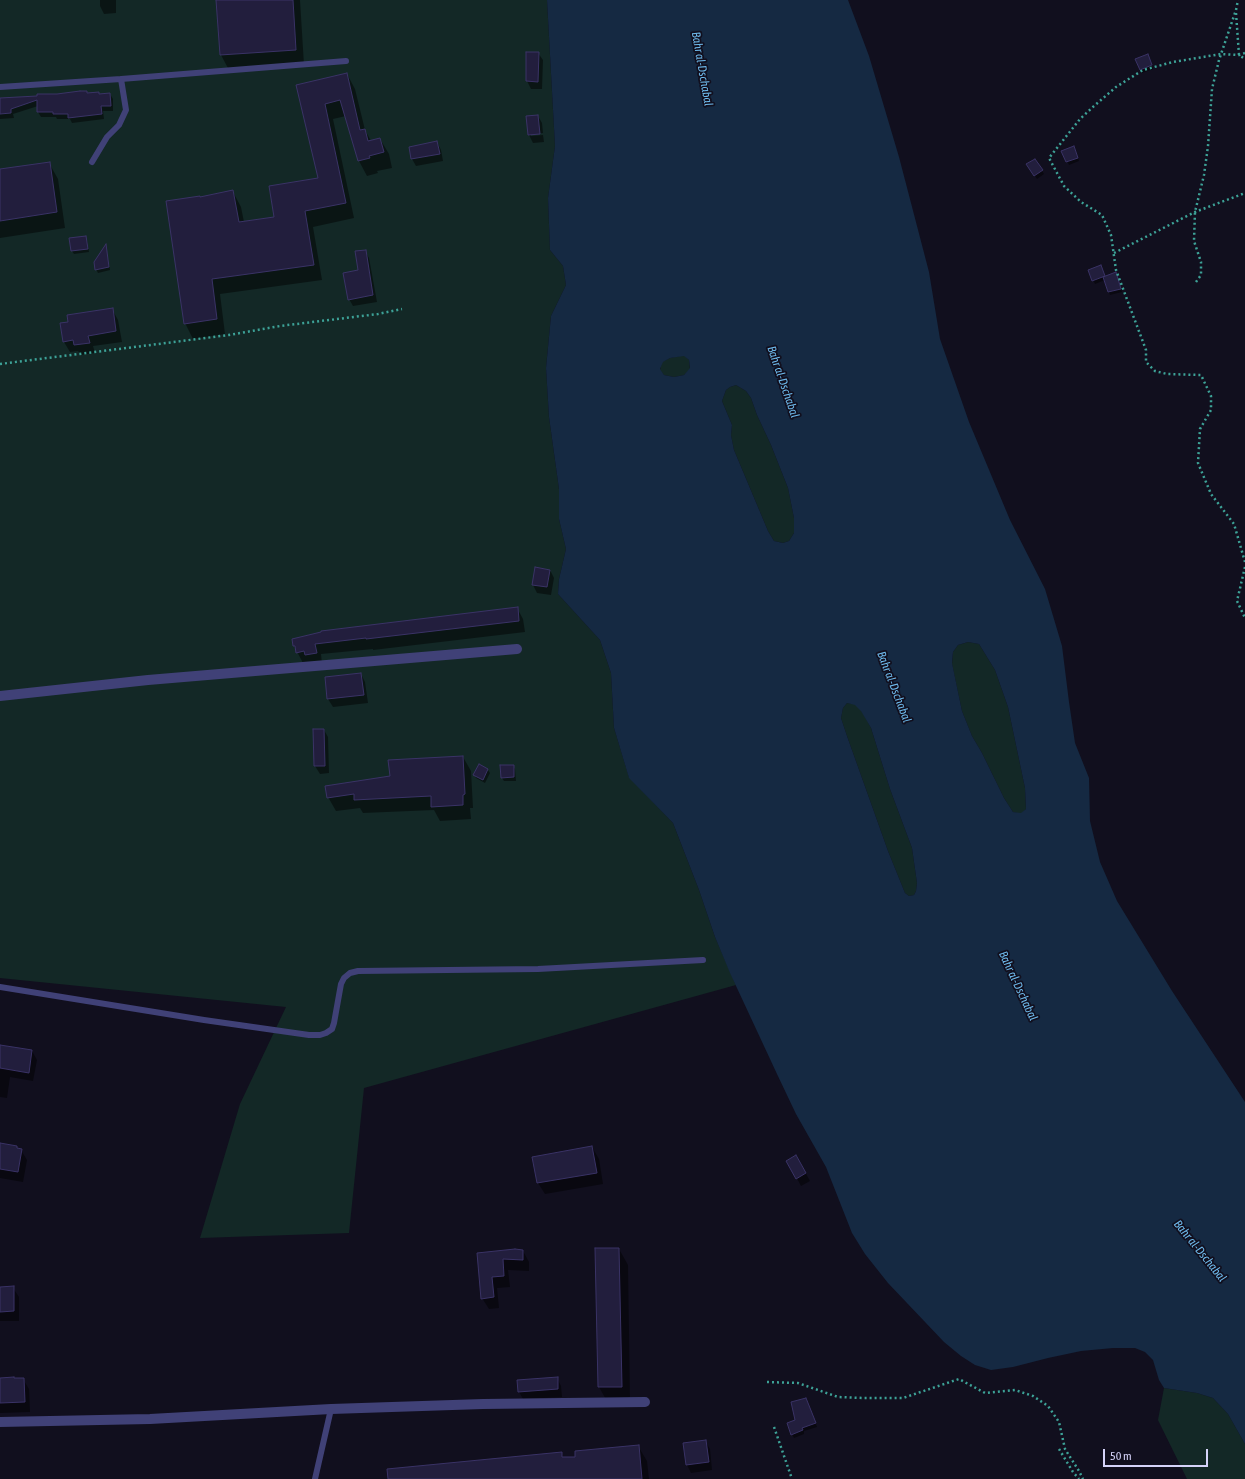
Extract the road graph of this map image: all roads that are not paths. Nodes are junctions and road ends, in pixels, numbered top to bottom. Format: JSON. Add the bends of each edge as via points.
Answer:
{"nodes":[{"id":1,"x":346,"y":61,"type":"dead end"},
{"id":2,"x":121,"y":79,"type":"junction"},
{"id":3,"x":0,"y":87,"type":"edge"},
{"id":4,"x":92,"y":162,"type":"dead end"},
{"id":5,"x":517,"y":649,"type":"dead end"},
{"id":6,"x":0,"y":696,"type":"edge"},
{"id":7,"x":703,"y":960,"type":"dead end"},
{"id":8,"x":0,"y":987,"type":"edge"},
{"id":9,"x":645,"y":1402,"type":"dead end"},
{"id":10,"x":332,"y":1409,"type":"junction"},
{"id":11,"x":0,"y":1422,"type":"edge"},
{"id":12,"x":315,"y":1479,"type":"edge"}],
"edges":[{"from":1,"to":2,"type":"lane"},
{"from":2,"to":3,"type":"lane"},
{"from":2,"to":4,"type":"lane","via":[[126,110],[119,125],[107,136]]},
{"from":5,"to":6,"type":"street","via":[[148,680]]},
{"from":7,"to":8,"type":"lane","via":[[538,969],[358,971],[344,978],[332,1029],[320,1035],[204,1020]]},
{"from":9,"to":10,"type":"street"},
{"from":10,"to":11,"type":"street","via":[[150,1419]]},
{"from":10,"to":12,"type":"lane"}]}
